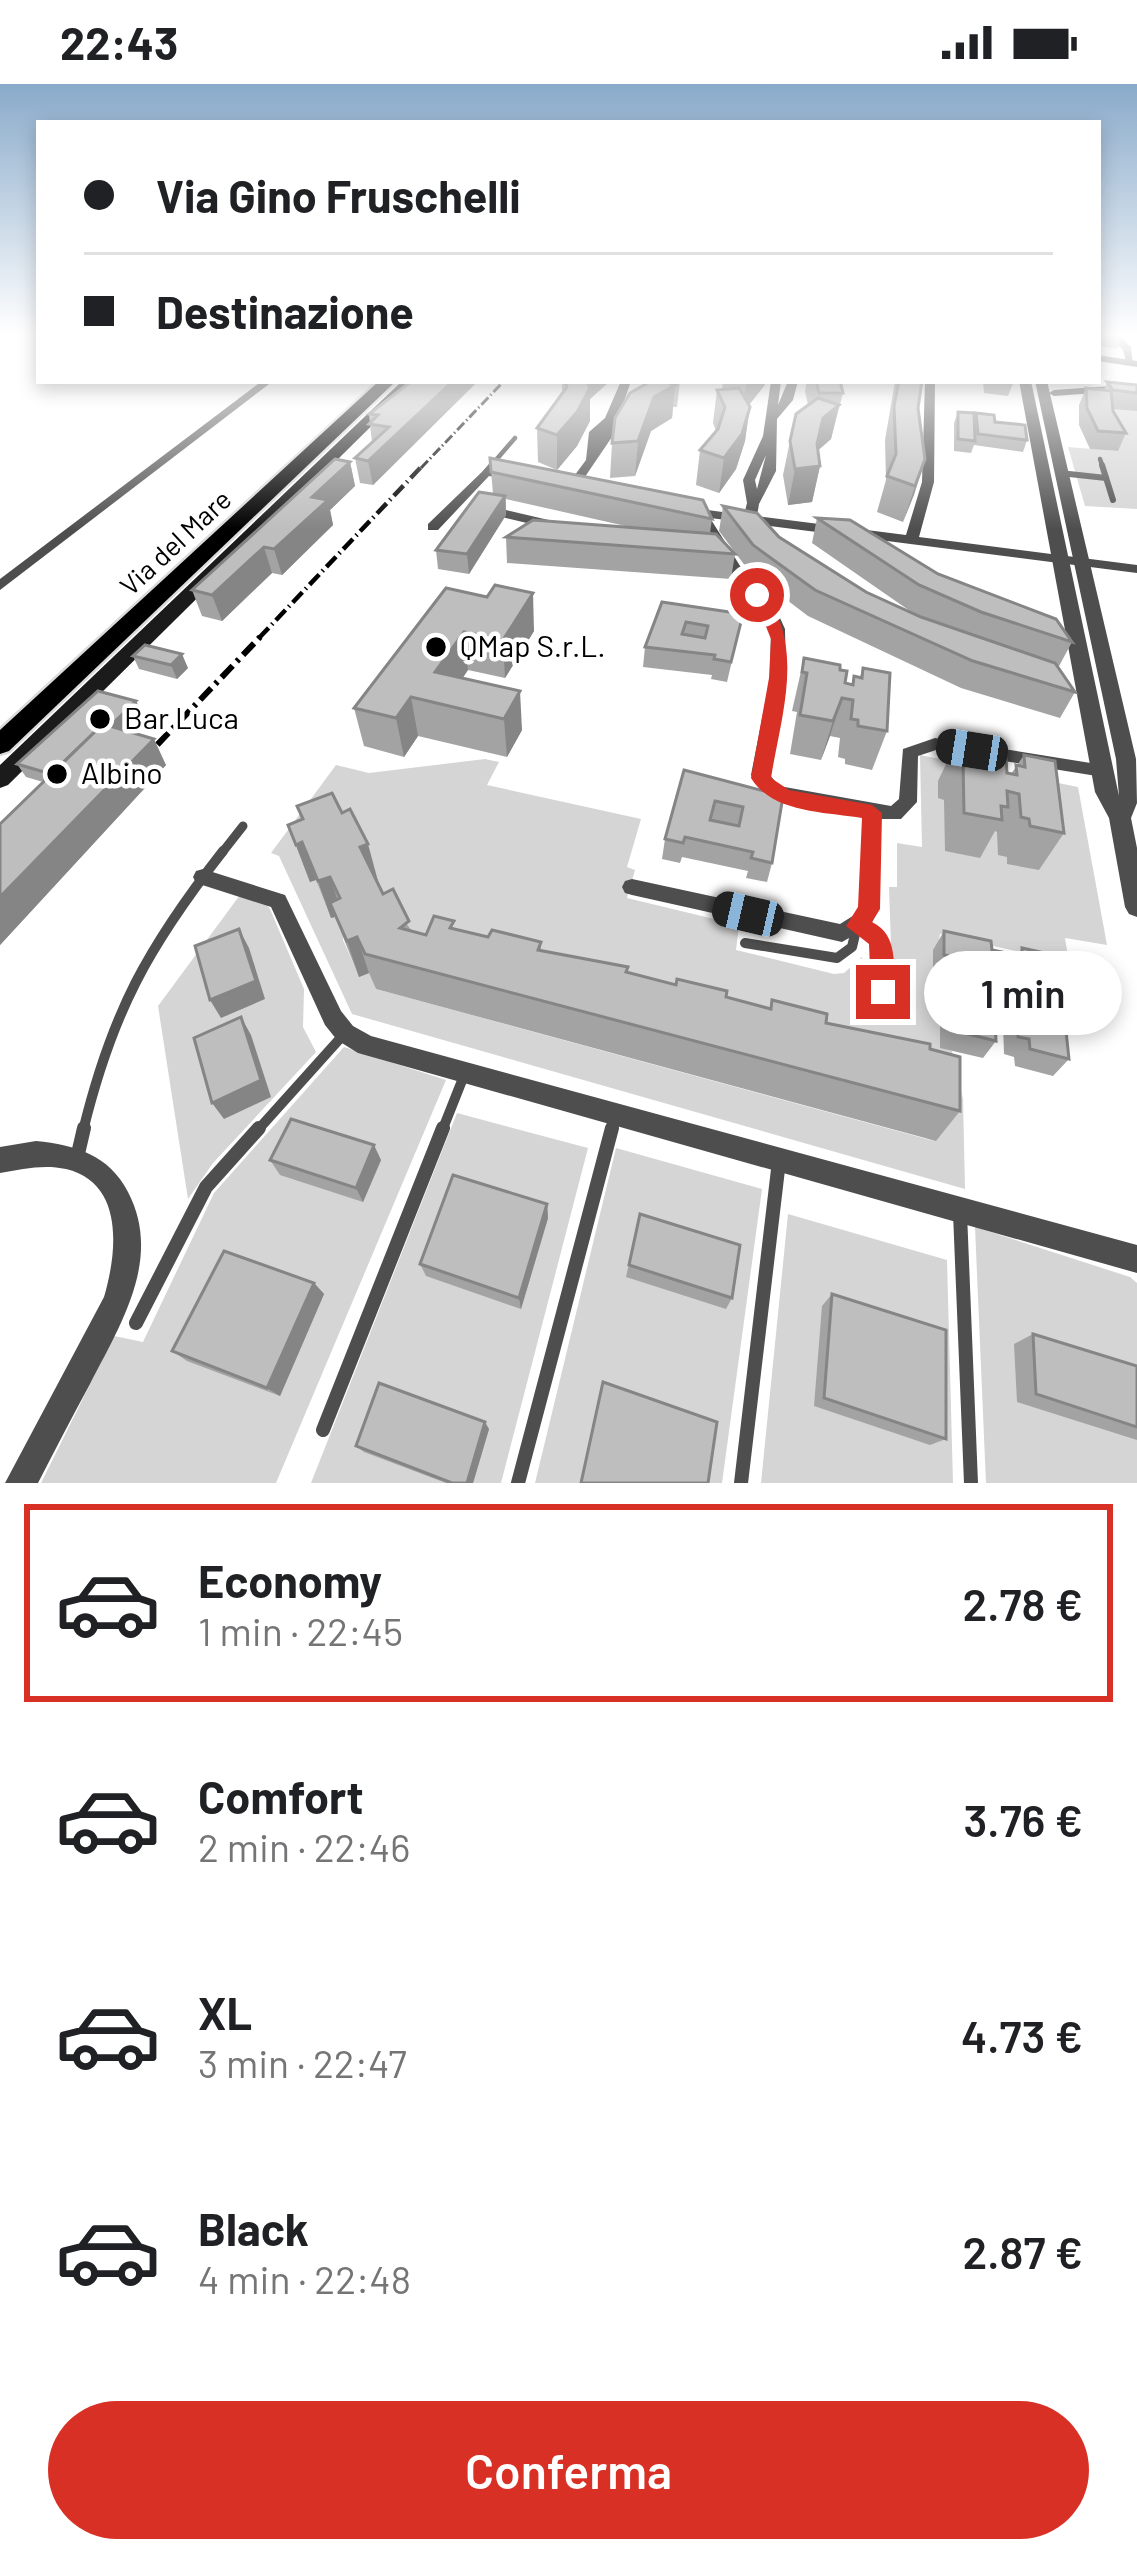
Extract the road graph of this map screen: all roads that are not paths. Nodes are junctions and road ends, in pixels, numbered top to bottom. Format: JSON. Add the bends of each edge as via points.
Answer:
{"nodes":[{"id":1,"x":244,"y":399,"type":"edge"},
{"id":2,"x":369,"y":399,"type":"edge"},
{"id":3,"x":391,"y":399,"type":"edge"},
{"id":4,"x":621,"y":399,"type":"edge"},
{"id":5,"x":772,"y":399,"type":"edge"},
{"id":6,"x":788,"y":399,"type":"edge"},
{"id":7,"x":933,"y":399,"type":"edge"},
{"id":8,"x":1028,"y":399,"type":"edge"},
{"id":9,"x":1050,"y":399,"type":"edge"},
{"id":10,"x":775,"y":416,"type":"junction"},
{"id":11,"x":515,"y":438,"type":"dead end"},
{"id":12,"x":1100,"y":459,"type":"dead end"},
{"id":13,"x":486,"y":472,"type":"junction"},
{"id":14,"x":1060,"y":473,"type":"junction"},
{"id":15,"x":1106,"y":478,"type":"junction"},
{"id":16,"x":529,"y":479,"type":"edge"},
{"id":17,"x":551,"y":484,"type":"edge"},
{"id":18,"x":572,"y":488,"type":"junction"},
{"id":19,"x":592,"y":492,"type":"edge"},
{"id":20,"x":1113,"y":500,"type":"dead end"},
{"id":21,"x":457,"y":502,"type":"junction"},
{"id":22,"x":671,"y":508,"type":"edge"},
{"id":23,"x":701,"y":514,"type":"junction"},
{"id":24,"x":749,"y":521,"type":"junction"},
{"id":25,"x":776,"y":525,"type":"junction"},
{"id":26,"x":434,"y":527,"type":"dead end"},
{"id":27,"x":564,"y":528,"type":"edge"},
{"id":28,"x":844,"y":532,"type":"junction"},
{"id":29,"x":912,"y":539,"type":"junction"},
{"id":30,"x":786,"y":543,"type":"edge"},
{"id":31,"x":868,"y":553,"type":"edge"},
{"id":32,"x":708,"y":555,"type":"edge"},
{"id":33,"x":1058,"y":557,"type":"junction"},
{"id":34,"x":728,"y":558,"type":"junction"},
{"id":35,"x":1078,"y":560,"type":"junction"},
{"id":36,"x":1137,"y":569,"type":"edge"},
{"id":37,"x":0,"y":586,"type":"edge"},
{"id":38,"x":1060,"y":643,"type":"edge"},
{"id":39,"x":1079,"y":648,"type":"junction"},
{"id":40,"x":1068,"y":689,"type":"edge"},
{"id":41,"x":1089,"y":696,"type":"junction"},
{"id":42,"x":0,"y":745,"type":"edge"},
{"id":43,"x":1103,"y":771,"type":"junction"},
{"id":44,"x":0,"y":779,"type":"edge"},
{"id":45,"x":872,"y":813,"type":"junction"},
{"id":46,"x":1120,"y":818,"type":"junction"},
{"id":47,"x":242,"y":826,"type":"dead end"},
{"id":48,"x":203,"y":878,"type":"junction"},
{"id":49,"x":632,"y":886,"type":"dead end"},
{"id":50,"x":1137,"y":907,"type":"edge"},
{"id":51,"x":857,"y":926,"type":"junction"},
{"id":52,"x":745,"y":943,"type":"dead end"},
{"id":53,"x":883,"y":992,"type":"dead end"},
{"id":54,"x":345,"y":1033,"type":"junction"},
{"id":55,"x":465,"y":1073,"type":"junction"},
{"id":56,"x":616,"y":1114,"type":"junction"},
{"id":57,"x":779,"y":1157,"type":"junction"},
{"id":58,"x":77,"y":1158,"type":"junction"},
{"id":59,"x":0,"y":1160,"type":"edge"},
{"id":60,"x":960,"y":1210,"type":"junction"},
{"id":61,"x":1137,"y":1259,"type":"edge"},
{"id":62,"x":136,"y":1323,"type":"dead end"},
{"id":63,"x":323,"y":1430,"type":"dead end"},
{"id":64,"x":21,"y":1483,"type":"edge"},
{"id":65,"x":518,"y":1483,"type":"edge"},
{"id":66,"x":741,"y":1483,"type":"edge"},
{"id":67,"x":971,"y":1483,"type":"edge"}],
"edges":[{"from":1,"to":37,"type":"street"},
{"from":2,"to":42,"type":"main road","name":"Via del Mare"},
{"from":3,"to":44,"type":"main road"},
{"from":4,"to":18,"type":"street","via":[[604,445]]},
{"from":5,"to":10,"type":"street"},
{"from":6,"to":10,"type":"street"},
{"from":7,"to":29,"type":"street","via":[[928,482]]},
{"from":8,"to":33,"type":"street"},
{"from":9,"to":14,"type":"street"},
{"from":10,"to":24,"type":"street","via":[[765,488]]},
{"from":11,"to":13,"type":"lane"},
{"from":12,"to":15,"type":"lane"},
{"from":13,"to":16,"type":"street"},
{"from":13,"to":21,"type":"street"},
{"from":14,"to":15,"type":"lane"},
{"from":14,"to":35,"type":"street"},
{"from":15,"to":20,"type":"lane"},
{"from":17,"to":18,"type":"street"},
{"from":18,"to":19,"type":"street"},
{"from":21,"to":26,"type":"street"},
{"from":21,"to":27,"type":"street"},
{"from":22,"to":23,"type":"street"},
{"from":23,"to":24,"type":"street"},
{"from":23,"to":34,"type":"street"},
{"from":24,"to":25,"type":"street"},
{"from":25,"to":28,"type":"street"},
{"from":25,"to":30,"type":"street"},
{"from":28,"to":29,"type":"street"},
{"from":28,"to":31,"type":"street"},
{"from":29,"to":33,"type":"street"},
{"from":32,"to":34,"type":"street"},
{"from":33,"to":35,"type":"street"},
{"from":33,"to":39,"type":"street"},
{"from":34,"to":45,"type":"street","via":[[778,633],[764,784],[785,797]]},
{"from":35,"to":36,"type":"street"},
{"from":35,"to":46,"type":"street","via":[[1126,759],[1130,794]]},
{"from":38,"to":39,"type":"street"},
{"from":39,"to":41,"type":"street"},
{"from":40,"to":41,"type":"street"},
{"from":41,"to":43,"type":"street"},
{"from":43,"to":45,"type":"street","via":[[927,745],[909,753],[906,806]]},
{"from":43,"to":46,"type":"street"},
{"from":45,"to":51,"type":"street","via":[[869,909]]},
{"from":46,"to":50,"type":"street"},
{"from":47,"to":48,"type":"lane"},
{"from":48,"to":54,"type":"street","via":[[278,901]]},
{"from":48,"to":58,"type":"lane","via":[[130,986]]},
{"from":49,"to":51,"type":"street","via":[[825,933]]},
{"from":51,"to":52,"type":"lane","via":[[852,946],[837,958]]},
{"from":51,"to":53,"type":"lane","via":[[881,943]]},
{"from":54,"to":55,"type":"street"},
{"from":54,"to":62,"type":"lane","via":[[206,1187]]},
{"from":55,"to":56,"type":"street"},
{"from":55,"to":63,"type":"lane"},
{"from":56,"to":57,"type":"street"},
{"from":56,"to":65,"type":"lane"},
{"from":57,"to":60,"type":"street"},
{"from":57,"to":66,"type":"lane"},
{"from":58,"to":59,"type":"street","via":[[45,1152]]},
{"from":58,"to":64,"type":"street","via":[[120,1198],[128,1270]]},
{"from":60,"to":61,"type":"street"},
{"from":60,"to":67,"type":"lane"}]}
